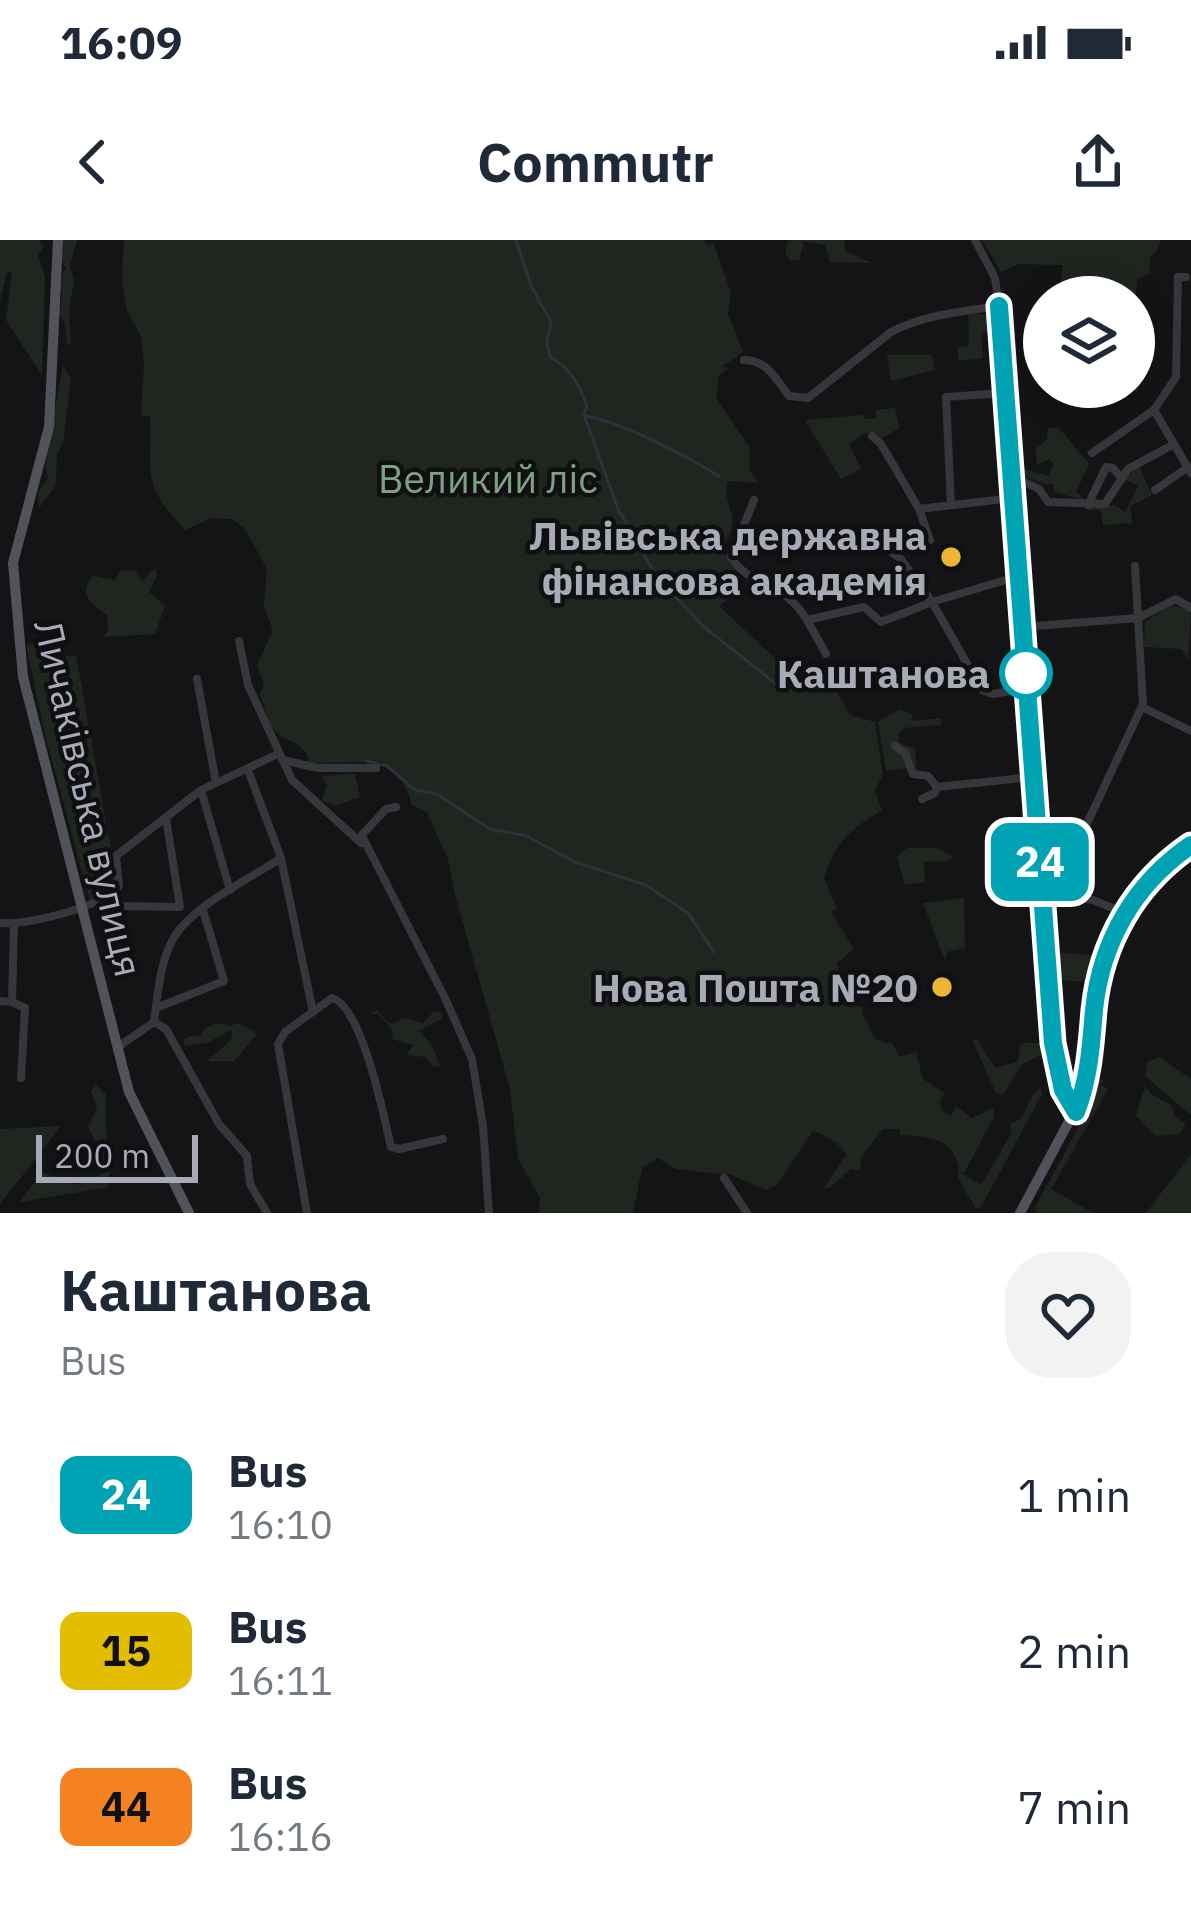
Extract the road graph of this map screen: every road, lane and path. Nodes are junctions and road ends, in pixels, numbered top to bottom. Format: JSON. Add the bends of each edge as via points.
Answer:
{"nodes":[{"id":1,"x":58,"y":240,"type":"edge"},
{"id":2,"x":975,"y":240,"type":"edge"},
{"id":3,"x":1186,"y":277,"type":"dead end"},
{"id":4,"x":999,"y":306,"type":"junction"},
{"id":5,"x":744,"y":359,"type":"dead end"},
{"id":6,"x":1005,"y":393,"type":"junction"},
{"id":7,"x":1154,"y":410,"type":"junction"},
{"id":8,"x":872,"y":436,"type":"dead end"},
{"id":9,"x":1174,"y":445,"type":"junction"},
{"id":10,"x":1092,"y":453,"type":"dead end"},
{"id":11,"x":1189,"y":470,"type":"edge"},
{"id":12,"x":1011,"y":476,"type":"junction"},
{"id":13,"x":1122,"y":479,"type":"junction"},
{"id":14,"x":1156,"y":490,"type":"dead end"},
{"id":15,"x":1013,"y":498,"type":"junction"},
{"id":16,"x":754,"y":500,"type":"dead end"},
{"id":17,"x":952,"y":505,"type":"junction"},
{"id":18,"x":1088,"y":505,"type":"junction"},
{"id":19,"x":919,"y":509,"type":"junction"},
{"id":20,"x":930,"y":540,"type":"dead end"},
{"id":21,"x":879,"y":543,"type":"dead end"},
{"id":22,"x":1136,"y":566,"type":"dead end"},
{"id":23,"x":1019,"y":576,"type":"junction"},
{"id":24,"x":932,"y":602,"type":"junction"},
{"id":25,"x":1191,"y":608,"type":"edge"},
{"id":26,"x":1138,"y":618,"type":"junction"},
{"id":27,"x":807,"y":620,"type":"junction"},
{"id":28,"x":1022,"y":627,"type":"junction"},
{"id":29,"x":239,"y":640,"type":"dead end"},
{"id":30,"x":826,"y":654,"type":"dead end"},
{"id":31,"x":197,"y":679,"type":"dead end"},
{"id":32,"x":1027,"y":688,"type":"junction"},
{"id":33,"x":1142,"y":707,"type":"junction"},
{"id":34,"x":1191,"y":731,"type":"edge"},
{"id":35,"x":895,"y":746,"type":"dead end"},
{"id":36,"x":278,"y":754,"type":"junction"},
{"id":37,"x":376,"y":767,"type":"dead end"},
{"id":38,"x":248,"y":770,"type":"junction"},
{"id":39,"x":1034,"y":777,"type":"junction"},
{"id":40,"x":216,"y":783,"type":"junction"},
{"id":41,"x":937,"y":787,"type":"junction"},
{"id":42,"x":201,"y":790,"type":"junction"},
{"id":43,"x":922,"y":799,"type":"dead end"},
{"id":44,"x":396,"y":807,"type":"dead end"},
{"id":45,"x":166,"y":818,"type":"junction"},
{"id":46,"x":360,"y":837,"type":"junction"},
{"id":47,"x":1191,"y":845,"type":"edge"},
{"id":48,"x":281,"y":858,"type":"junction"},
{"id":49,"x":230,"y":890,"type":"junction"},
{"id":50,"x":1054,"y":894,"type":"junction"},
{"id":51,"x":97,"y":901,"type":"junction"},
{"id":52,"x":81,"y":907,"type":"junction"},
{"id":53,"x":1043,"y":909,"type":"junction"},
{"id":54,"x":203,"y":910,"type":"junction"},
{"id":55,"x":1125,"y":913,"type":"junction"},
{"id":56,"x":0,"y":923,"type":"edge"},
{"id":57,"x":14,"y":923,"type":"junction"},
{"id":58,"x":0,"y":1001,"type":"edge"},
{"id":59,"x":12,"y":1002,"type":"junction"},
{"id":60,"x":156,"y":1008,"type":"junction"},
{"id":61,"x":313,"y":1012,"type":"junction"},
{"id":62,"x":154,"y":1022,"type":"junction"},
{"id":63,"x":117,"y":1047,"type":"junction"},
{"id":64,"x":21,"y":1078,"type":"dead end"},
{"id":65,"x":1076,"y":1112,"type":"junction"},
{"id":66,"x":443,"y":1139,"type":"dead end"},
{"id":67,"x":724,"y":1178,"type":"dead end"},
{"id":68,"x":189,"y":1213,"type":"edge"},
{"id":69,"x":267,"y":1213,"type":"edge"},
{"id":70,"x":307,"y":1213,"type":"edge"},
{"id":71,"x":489,"y":1213,"type":"edge"},
{"id":72,"x":747,"y":1213,"type":"edge"},
{"id":73,"x":1020,"y":1213,"type":"edge"}],
"edges":[{"from":1,"to":52,"type":"main road","name":"Личаківська вулиця","via":[[49,427],[13,584],[27,698]]},
{"from":2,"to":4,"type":"street"},
{"from":3,"to":7,"type":"street","via":[[1178,277],[1177,377]]},
{"from":4,"to":5,"type":"street","via":[[907,324],[808,398],[789,395],[768,368]]},
{"from":4,"to":6,"type":"street"},
{"from":6,"to":12,"type":"street"},
{"from":6,"to":17,"type":"street","via":[[946,397]]},
{"from":7,"to":9,"type":"street"},
{"from":7,"to":10,"type":"street"},
{"from":8,"to":19,"type":"street"},
{"from":9,"to":11,"type":"street"},
{"from":9,"to":13,"type":"street"},
{"from":11,"to":14,"type":"street"},
{"from":12,"to":15,"type":"street"},
{"from":12,"to":18,"type":"street","via":[[1048,502]]},
{"from":13,"to":18,"type":"street","via":[[1109,502]]},
{"from":13,"to":18,"type":"street","via":[[1106,467]]},
{"from":15,"to":17,"type":"street"},
{"from":15,"to":23,"type":"street"},
{"from":16,"to":27,"type":"street","via":[[731,557],[753,580],[781,590]]},
{"from":17,"to":19,"type":"street"},
{"from":19,"to":20,"type":"street"},
{"from":21,"to":24,"type":"street"},
{"from":22,"to":26,"type":"street"},
{"from":23,"to":24,"type":"street"},
{"from":23,"to":28,"type":"street"},
{"from":24,"to":27,"type":"street","via":[[881,622],[864,607]]},
{"from":24,"to":32,"type":"street","via":[[982,690]]},
{"from":25,"to":26,"type":"street","via":[[1176,599]]},
{"from":26,"to":28,"type":"street"},
{"from":26,"to":33,"type":"street"},
{"from":27,"to":30,"type":"street"},
{"from":28,"to":32,"type":"street"},
{"from":29,"to":36,"type":"street","via":[[248,685]]},
{"from":31,"to":40,"type":"street"},
{"from":32,"to":39,"type":"street"},
{"from":33,"to":34,"type":"street"},
{"from":33,"to":50,"type":"street"},
{"from":35,"to":41,"type":"street","via":[[914,774]]},
{"from":36,"to":37,"type":"street","via":[[306,766]]},
{"from":36,"to":38,"type":"street"},
{"from":36,"to":46,"type":"street","via":[[297,785]]},
{"from":38,"to":40,"type":"street"},
{"from":38,"to":48,"type":"street"},
{"from":39,"to":41,"type":"street"},
{"from":39,"to":53,"type":"street"},
{"from":40,"to":42,"type":"street"},
{"from":41,"to":43,"type":"street"},
{"from":42,"to":45,"type":"street"},
{"from":42,"to":49,"type":"street"},
{"from":44,"to":46,"type":"street"},
{"from":45,"to":51,"type":"street","via":[[116,856],[118,888]]},
{"from":45,"to":51,"type":"street","via":[[181,905]]},
{"from":46,"to":71,"type":"street","via":[[472,1059]]},
{"from":47,"to":55,"type":"main road"},
{"from":48,"to":49,"type":"street"},
{"from":48,"to":61,"type":"street"},
{"from":49,"to":54,"type":"street"},
{"from":50,"to":53,"type":"street"},
{"from":50,"to":55,"type":"street"},
{"from":51,"to":52,"type":"street"},
{"from":52,"to":57,"type":"street"},
{"from":52,"to":63,"type":"main road","name":"Личаківська вулиця"},
{"from":53,"to":65,"type":"street","via":[[1053,1043]]},
{"from":54,"to":60,"type":"street","via":[[176,934]]},
{"from":54,"to":60,"type":"street","via":[[224,981]]},
{"from":55,"to":65,"type":"main road","via":[[1100,972]]},
{"from":56,"to":57,"type":"street"},
{"from":57,"to":59,"type":"street"},
{"from":58,"to":59,"type":"street"},
{"from":59,"to":64,"type":"street","via":[[25,1007]]},
{"from":60,"to":62,"type":"street"},
{"from":61,"to":66,"type":"street","via":[[332,998],[344,1004],[381,1096],[391,1147]]},
{"from":61,"to":70,"type":"street","via":[[278,1044]]},
{"from":62,"to":63,"type":"street"},
{"from":62,"to":69,"type":"street","via":[[248,1156],[250,1184]]},
{"from":63,"to":68,"type":"main road","name":"Личаківська вулиця","via":[[135,1109]]},
{"from":65,"to":73,"type":"main road"},
{"from":67,"to":72,"type":"street"}]}
